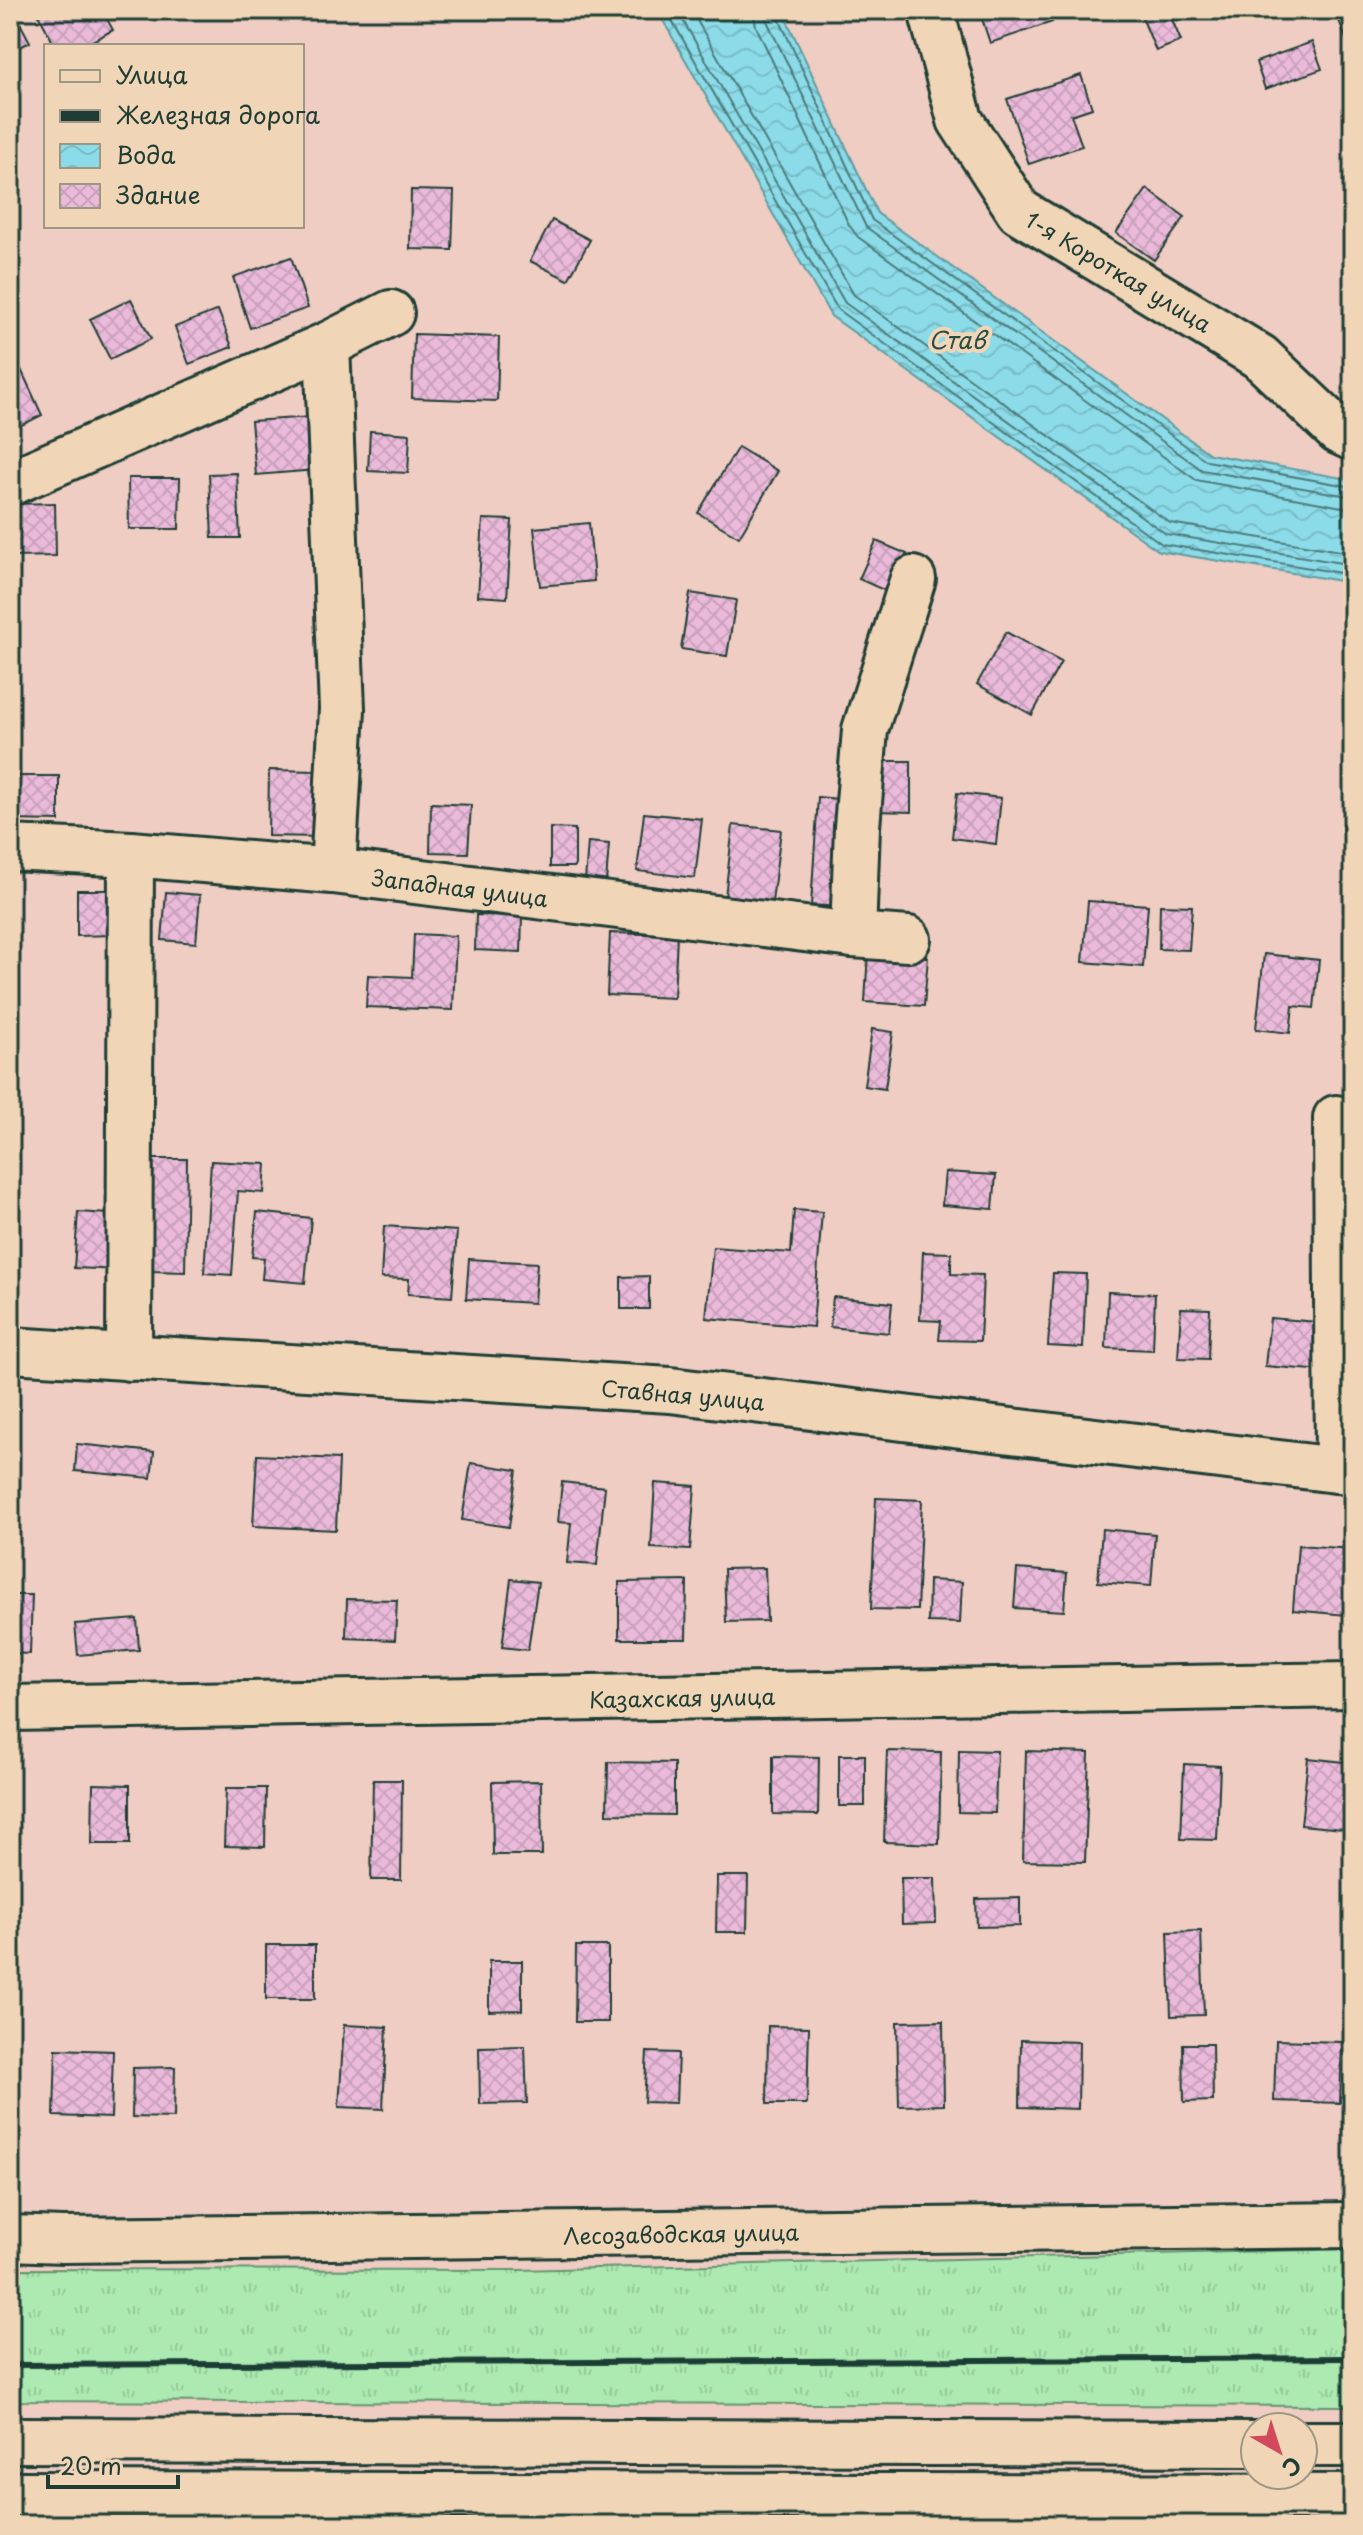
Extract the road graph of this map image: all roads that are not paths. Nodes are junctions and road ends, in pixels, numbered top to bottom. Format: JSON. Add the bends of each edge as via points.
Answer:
{"nodes":[{"id":1,"x":931,"y":10,"type":"edge"},
{"id":2,"x":391,"y":313,"type":"dead end"},
{"id":3,"x":327,"y":345,"type":"junction"},
{"id":4,"x":1353,"y":438,"type":"edge"},
{"id":5,"x":10,"y":483,"type":"edge"},
{"id":6,"x":913,"y":579,"type":"dead end"},
{"id":7,"x":10,"y":848,"type":"edge"},
{"id":8,"x":131,"y":854,"type":"junction"},
{"id":9,"x":333,"y":871,"type":"junction"},
{"id":10,"x":853,"y":935,"type":"junction"},
{"id":11,"x":908,"y":939,"type":"dead end"},
{"id":12,"x":1336,"y":1118,"type":"dead end"},
{"id":13,"x":10,"y":1350,"type":"edge"},
{"id":14,"x":129,"y":1358,"type":"junction"},
{"id":15,"x":1346,"y":1471,"type":"edge"},
{"id":16,"x":1353,"y":1685,"type":"edge"},
{"id":17,"x":10,"y":1708,"type":"edge"},
{"id":18,"x":1353,"y":2225,"type":"edge"},
{"id":19,"x":10,"y":2238,"type":"edge"},
{"id":20,"x":10,"y":2440,"type":"edge"},
{"id":21,"x":1239,"y":2444,"type":"edge"},
{"id":22,"x":1319,"y":2444,"type":"edge"},
{"id":23,"x":1353,"y":2444,"type":"edge"},
{"id":24,"x":10,"y":2494,"type":"edge"},
{"id":25,"x":1353,"y":2497,"type":"edge"}],
"edges":[{"from":1,"to":4,"type":"street","name":"1-я Короткая улица","via":[[960,120],[1019,211],[1260,357],[1338,431]]},
{"from":2,"to":3,"type":"street"},
{"from":3,"to":5,"type":"street"},
{"from":3,"to":9,"type":"street","via":[[342,709]]},
{"from":6,"to":10,"type":"street","via":[[865,730]]},
{"from":7,"to":8,"type":"street","name":"Западная улица"},
{"from":8,"to":9,"type":"street","name":"Западная улица"},
{"from":8,"to":14,"type":"street"},
{"from":9,"to":10,"type":"street","name":"Западная улица"},
{"from":10,"to":11,"type":"street","name":"Западная улица"},
{"from":12,"to":15,"type":"street"},
{"from":13,"to":14,"type":"street","name":"Ставная улица"},
{"from":14,"to":15,"type":"street","name":"Ставная улица","via":[[670,1390]]},
{"from":16,"to":17,"type":"street","name":"Казахская улица"},
{"from":18,"to":19,"type":"street","name":"Лесозаводская улица"},
{"from":20,"to":21,"type":"street"},
{"from":22,"to":23,"type":"street"},
{"from":24,"to":25,"type":"street"}]}
